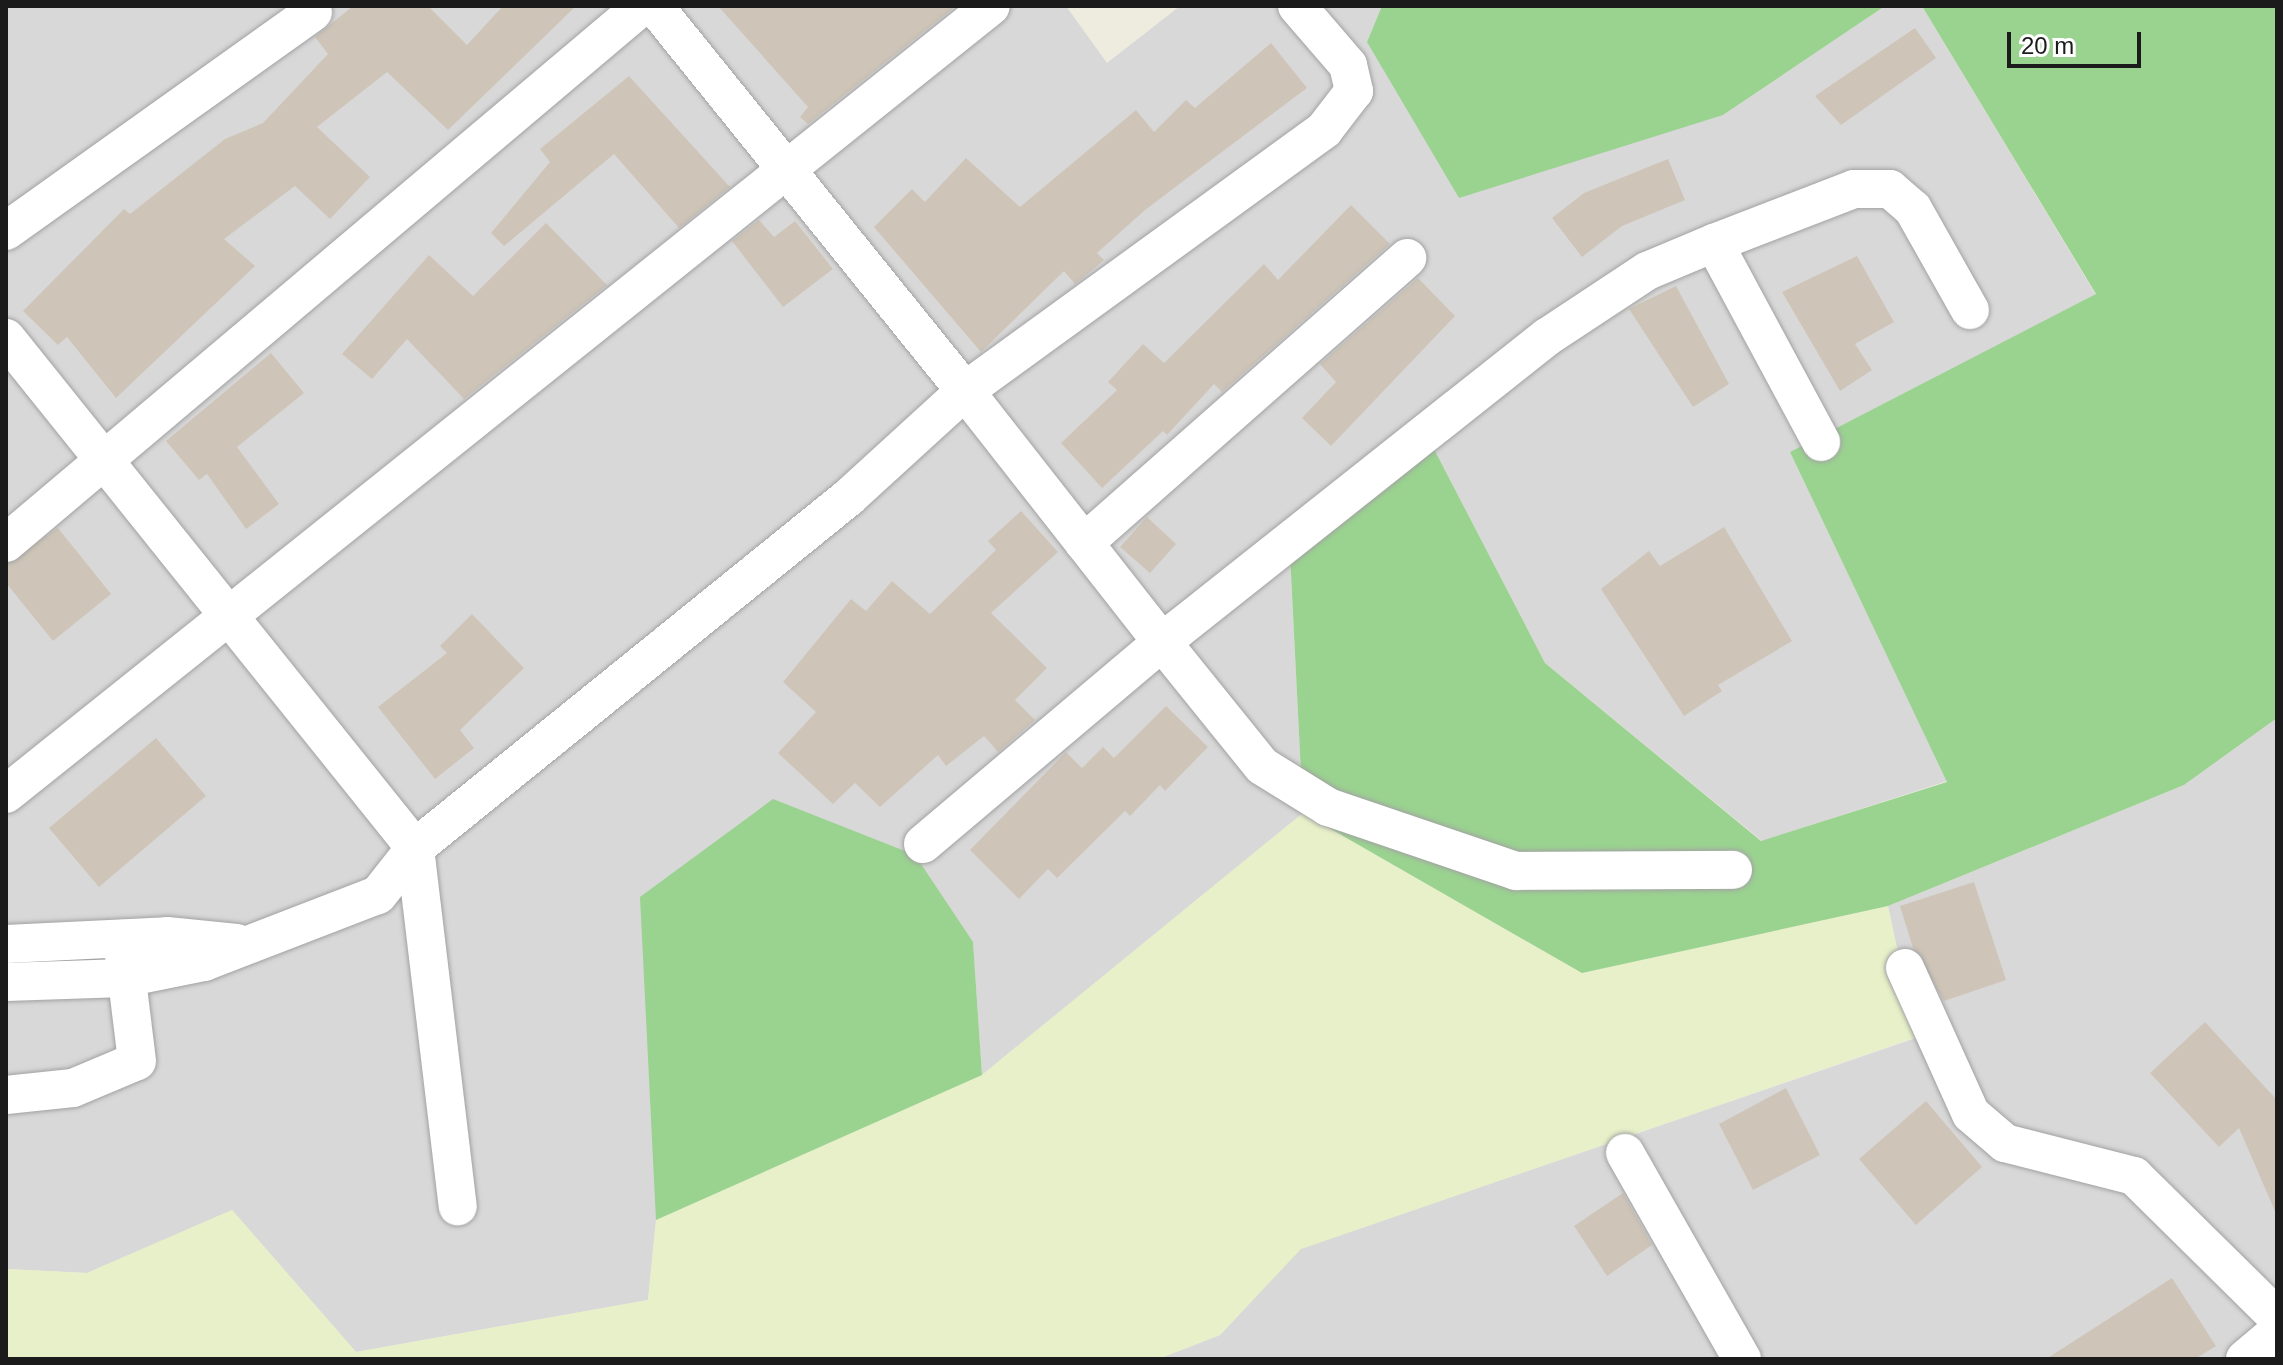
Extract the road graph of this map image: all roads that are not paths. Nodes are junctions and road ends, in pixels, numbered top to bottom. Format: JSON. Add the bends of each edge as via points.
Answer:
{"nodes":[{"id":1,"x":642,"y":6,"type":"edge"},
{"id":2,"x":654,"y":6,"type":"edge"},
{"id":3,"x":991,"y":6,"type":"edge"},
{"id":4,"x":1297,"y":6,"type":"edge"},
{"id":5,"x":313,"y":12,"type":"dead end"},
{"id":6,"x":790,"y":173,"type":"junction"},
{"id":7,"x":6,"y":231,"type":"edge"},
{"id":8,"x":1714,"y":243,"type":"junction"},
{"id":9,"x":1407,"y":258,"type":"dead end"},
{"id":10,"x":1970,"y":310,"type":"dead end"},
{"id":11,"x":6,"y":338,"type":"edge"},
{"id":12,"x":965,"y":391,"type":"junction"},
{"id":13,"x":1821,"y":442,"type":"dead end"},
{"id":14,"x":108,"y":462,"type":"junction"},
{"id":15,"x":6,"y":543,"type":"edge"},
{"id":16,"x":1084,"y":543,"type":"junction"},
{"id":17,"x":231,"y":611,"type":"junction"},
{"id":18,"x":1162,"y":642,"type":"junction"},
{"id":19,"x":6,"y":794,"type":"edge"},
{"id":20,"x":923,"y":844,"type":"dead end"},
{"id":21,"x":415,"y":848,"type":"junction"},
{"id":22,"x":1733,"y":870,"type":"dead end"},
{"id":23,"x":122,"y":939,"type":"junction"},
{"id":24,"x":6,"y":944,"type":"edge"},
{"id":25,"x":251,"y":945,"type":"junction"},
{"id":26,"x":1905,"y":968,"type":"dead end"},
{"id":27,"x":124,"y":978,"type":"junction"},
{"id":28,"x":6,"y":982,"type":"edge"},
{"id":29,"x":6,"y":1095,"type":"edge"},
{"id":30,"x":1625,"y":1153,"type":"dead end"},
{"id":31,"x":458,"y":1206,"type":"dead end"},
{"id":32,"x":2277,"y":1317,"type":"edge"},
{"id":33,"x":2277,"y":1332,"type":"edge"},
{"id":34,"x":1742,"y":1359,"type":"edge"},
{"id":35,"x":2245,"y":1359,"type":"edge"}],
"edges":[{"from":1,"to":14,"type":"street"},
{"from":2,"to":6,"type":"street"},
{"from":3,"to":6,"type":"street"},
{"from":4,"to":12,"type":"street","via":[[1348,65],[1354,91],[1324,130]]},
{"from":5,"to":7,"type":"street"},
{"from":6,"to":12,"type":"street"},
{"from":6,"to":17,"type":"street"},
{"from":8,"to":10,"type":"street","via":[[1854,189],[1890,189],[1913,209]]},
{"from":8,"to":13,"type":"street"},
{"from":8,"to":18,"type":"street","via":[[1647,271],[1547,337]]},
{"from":9,"to":16,"type":"street"},
{"from":11,"to":14,"type":"street"},
{"from":12,"to":16,"type":"street"},
{"from":12,"to":21,"type":"street","via":[[849,497]]},
{"from":14,"to":15,"type":"street"},
{"from":14,"to":17,"type":"street"},
{"from":16,"to":18,"type":"street"},
{"from":17,"to":19,"type":"street"},
{"from":17,"to":21,"type":"street"},
{"from":18,"to":20,"type":"street"},
{"from":18,"to":22,"type":"street","via":[[1262,766],[1342,813],[1516,871]]},
{"from":21,"to":25,"type":"street","via":[[378,895]]},
{"from":21,"to":31,"type":"street"},
{"from":23,"to":24,"type":"street"},
{"from":23,"to":25,"type":"street"},
{"from":23,"to":27,"type":"street"},
{"from":25,"to":27,"type":"street"},
{"from":26,"to":32,"type":"street","via":[[1971,1114],[2005,1143],[2134,1176]]},
{"from":27,"to":28,"type":"street"},
{"from":27,"to":29,"type":"street","via":[[133,1065],[73,1088]]},
{"from":30,"to":34,"type":"street"},
{"from":33,"to":35,"type":"street"}]}
